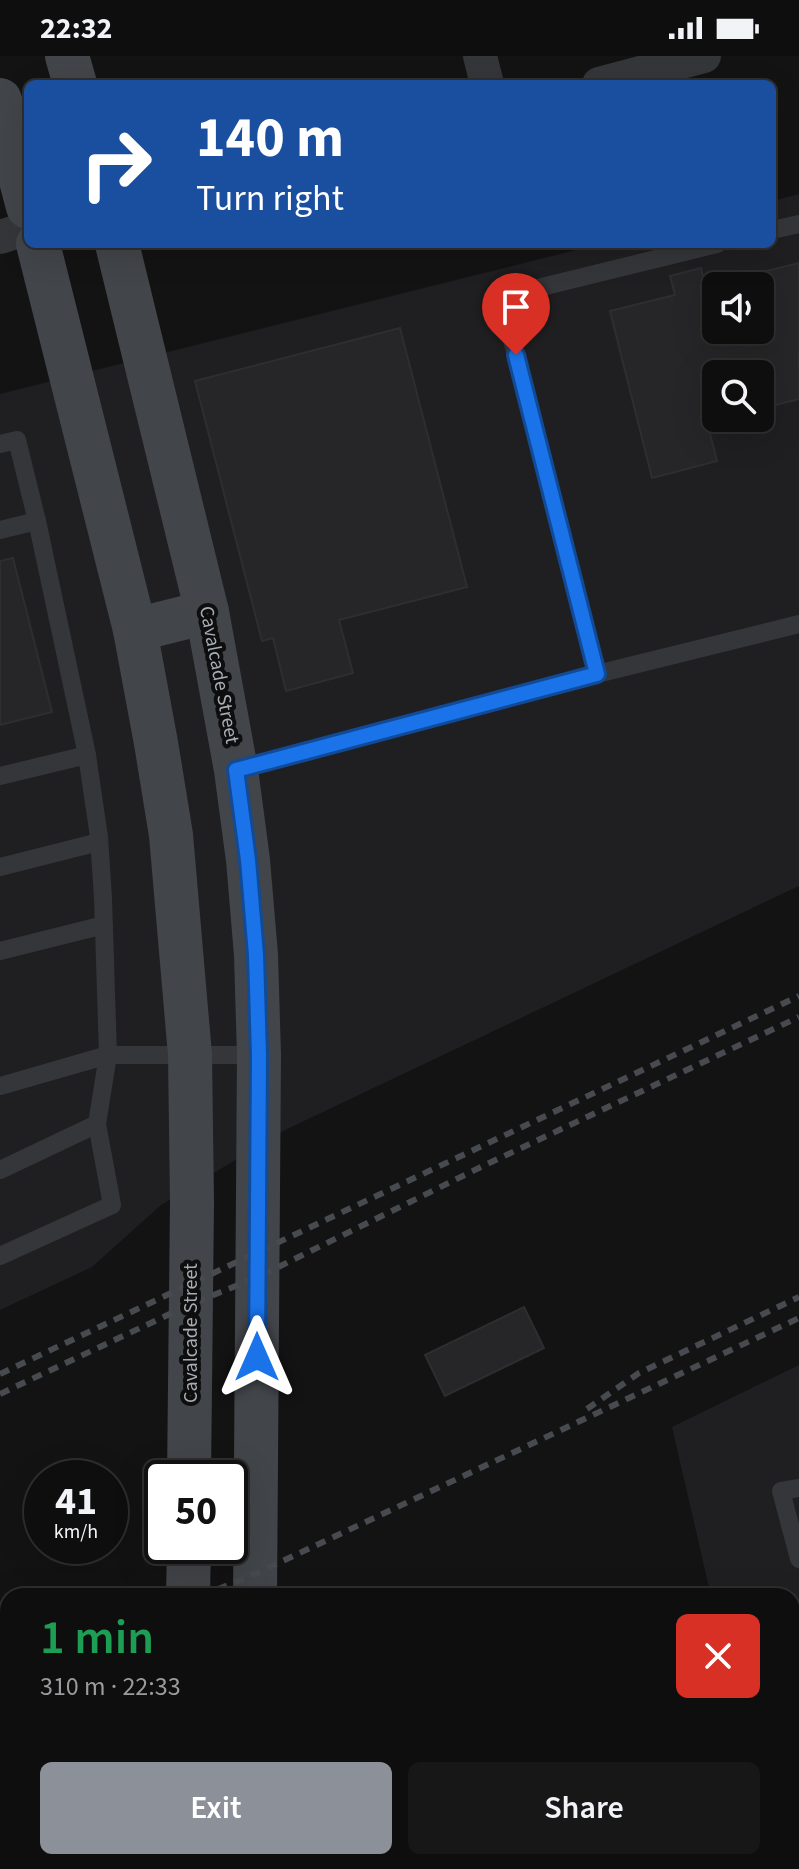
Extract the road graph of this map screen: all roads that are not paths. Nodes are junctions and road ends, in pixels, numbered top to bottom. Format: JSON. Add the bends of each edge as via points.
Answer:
{"nodes":[{"id":1,"x":67,"y":56,"type":"edge"},
{"id":2,"x":480,"y":56,"type":"edge"},
{"id":3,"x":704,"y":56,"type":"edge"},
{"id":4,"x":74,"y":80,"type":"edge"},
{"id":5,"x":486,"y":80,"type":"edge"},
{"id":6,"x":614,"y":80,"type":"edge"},
{"id":7,"x":0,"y":100,"type":"edge"},
{"id":8,"x":24,"y":192,"type":"edge"},
{"id":9,"x":799,"y":224,"type":"edge"},
{"id":10,"x":24,"y":229,"type":"edge"},
{"id":11,"x":776,"y":229,"type":"edge"},
{"id":12,"x":0,"y":237,"type":"edge"},
{"id":13,"x":39,"y":248,"type":"edge"},
{"id":14,"x":118,"y":248,"type":"edge"},
{"id":15,"x":701,"y":248,"type":"edge"},
{"id":16,"x":0,"y":444,"type":"edge"},
{"id":17,"x":37,"y":521,"type":"junction"},
{"id":18,"x":0,"y":530,"type":"edge"},
{"id":19,"x":207,"y":612,"type":"junction"},
{"id":20,"x":799,"y":624,"type":"edge"},
{"id":21,"x":135,"y":630,"type":"junction"},
{"id":22,"x":597,"y":674,"type":"junction"},
{"id":23,"x":87,"y":755,"type":"junction"},
{"id":24,"x":236,"y":770,"type":"junction"},
{"id":25,"x":0,"y":776,"type":"edge"},
{"id":26,"x":99,"y":842,"type":"junction"},
{"id":27,"x":0,"y":867,"type":"edge"},
{"id":28,"x":104,"y":925,"type":"junction"},
{"id":29,"x":0,"y":951,"type":"edge"},
{"id":30,"x":108,"y":1055,"type":"junction"},
{"id":31,"x":190,"y":1055,"type":"junction"},
{"id":32,"x":259,"y":1055,"type":"junction"},
{"id":33,"x":0,"y":1086,"type":"edge"},
{"id":34,"x":97,"y":1124,"type":"junction"},
{"id":35,"x":0,"y":1170,"type":"edge"},
{"id":36,"x":0,"y":1256,"type":"edge"},
{"id":37,"x":190,"y":1460,"type":"edge"},
{"id":38,"x":248,"y":1469,"type":"edge"},
{"id":39,"x":256,"y":1469,"type":"junction"},
{"id":40,"x":799,"y":1488,"type":"edge"},
{"id":41,"x":799,"y":1559,"type":"edge"},
{"id":42,"x":189,"y":1564,"type":"edge"},
{"id":43,"x":188,"y":1588,"type":"edge"},
{"id":44,"x":255,"y":1588,"type":"edge"}],
"edges":[{"from":1,"to":4,"type":"main road"},
{"from":2,"to":5,"type":"street"},
{"from":3,"to":6,"type":"street"},
{"from":7,"to":8,"type":"main road"},
{"from":9,"to":11,"type":"lane"},
{"from":10,"to":12,"type":"street"},
{"from":13,"to":21,"type":"main road","name":"Cavalcade Street"},
{"from":14,"to":19,"type":"main road","name":"Cavalcade Street"},
{"from":15,"to":22,"type":"lane","via":[[501,297]]},
{"from":16,"to":17,"type":"lane","via":[[17,440]]},
{"from":17,"to":18,"type":"lane"},
{"from":17,"to":23,"type":"lane"},
{"from":19,"to":21,"type":"main road"},
{"from":19,"to":24,"type":"main road","name":"Cavalcade Street"},
{"from":20,"to":22,"type":"lane"},
{"from":21,"to":31,"type":"main road","name":"Cavalcade Street","via":[[171,835]]},
{"from":22,"to":24,"type":"lane"},
{"from":23,"to":25,"type":"lane"},
{"from":23,"to":26,"type":"lane"},
{"from":24,"to":32,"type":"main road","name":"Cavalcade Street","via":[[256,955]]},
{"from":26,"to":27,"type":"lane"},
{"from":26,"to":28,"type":"lane"},
{"from":28,"to":29,"type":"lane"},
{"from":28,"to":30,"type":"lane"},
{"from":30,"to":31,"type":"lane"},
{"from":30,"to":33,"type":"lane"},
{"from":30,"to":34,"type":"lane"},
{"from":31,"to":32,"type":"lane"},
{"from":31,"to":37,"type":"main road","name":"Cavalcade Street"},
{"from":32,"to":39,"type":"main road","name":"Cavalcade Street"},
{"from":34,"to":35,"type":"lane"},
{"from":34,"to":36,"type":"lane","via":[[112,1205]]},
{"from":38,"to":39,"type":"main road"},
{"from":39,"to":44,"type":"main road","name":"Cavalcade Street"},
{"from":40,"to":41,"type":"lane","via":[[781,1491]]},
{"from":42,"to":43,"type":"main road"}]}
